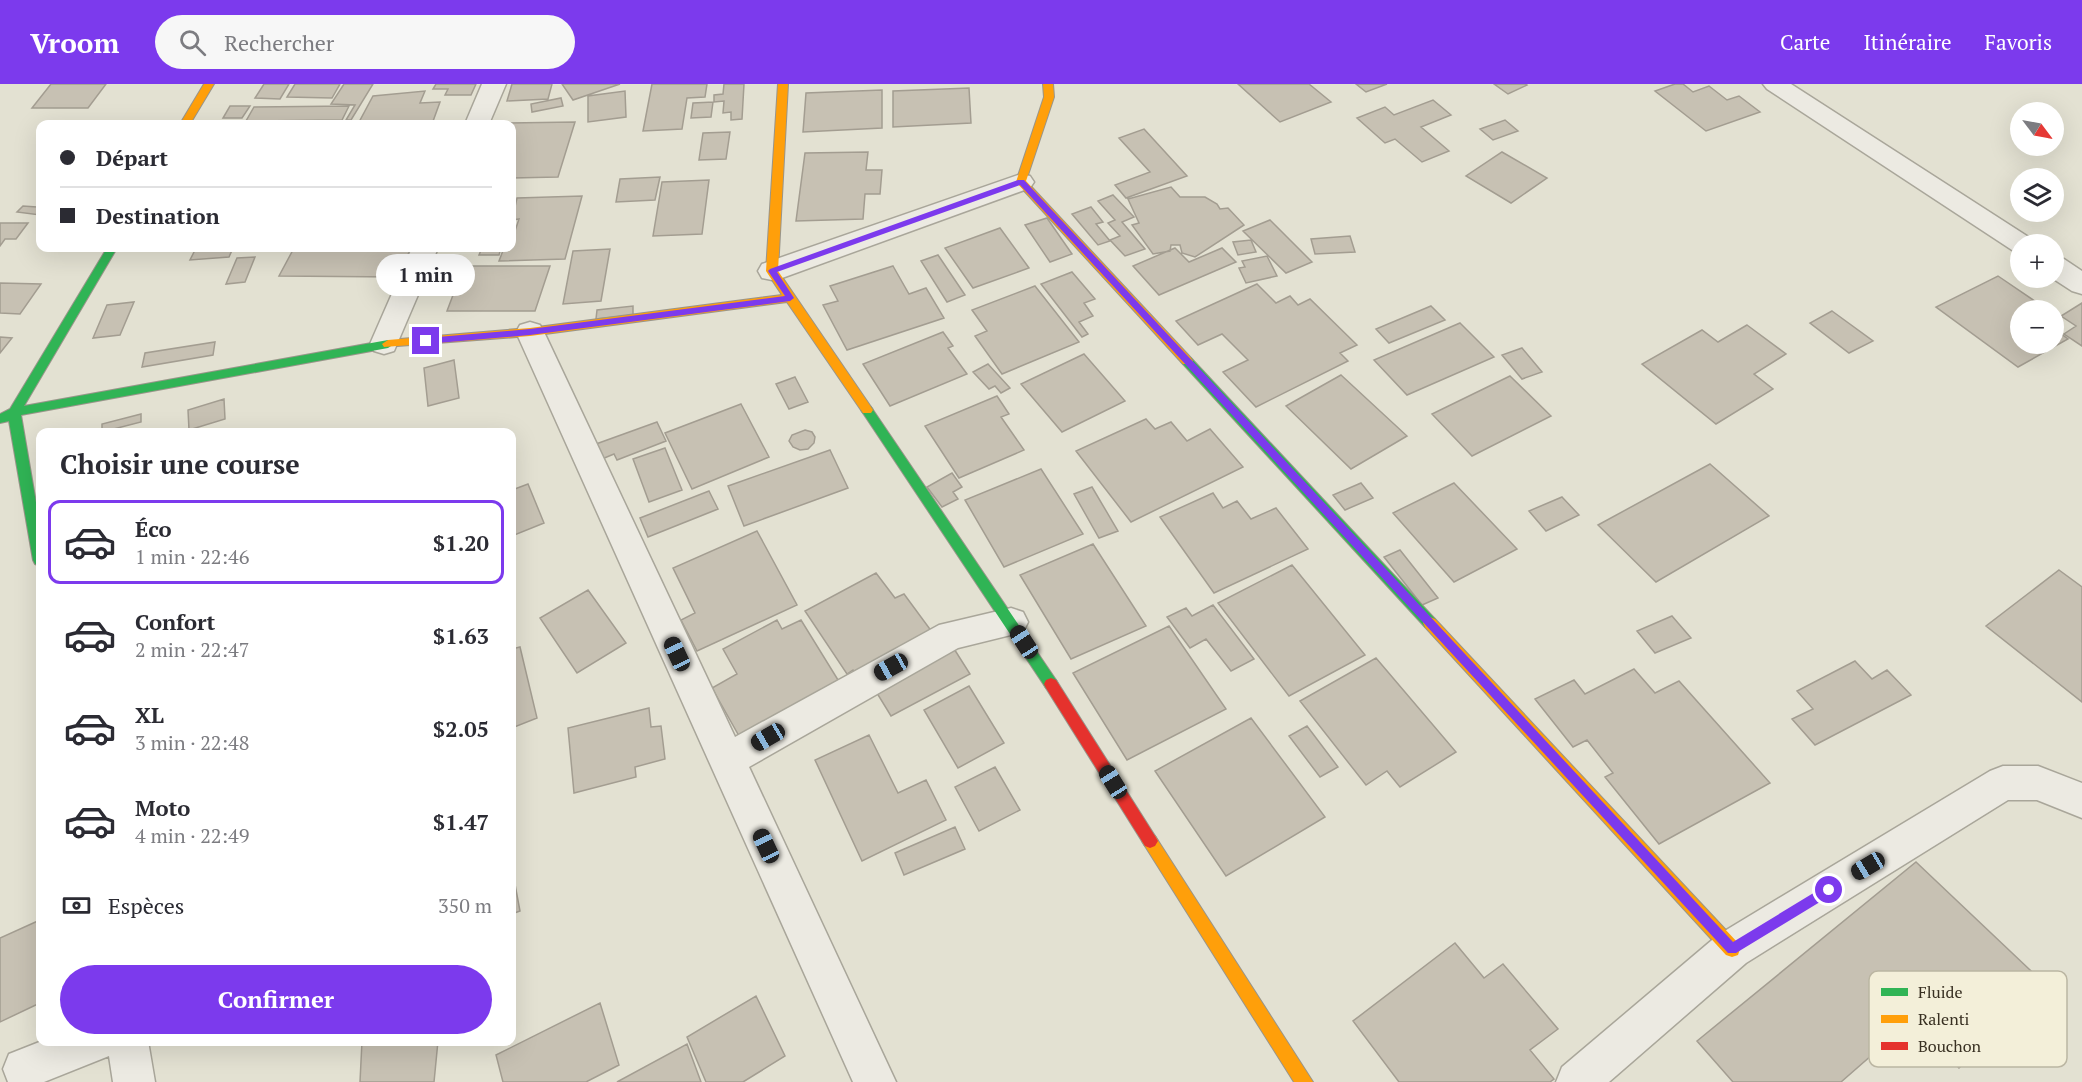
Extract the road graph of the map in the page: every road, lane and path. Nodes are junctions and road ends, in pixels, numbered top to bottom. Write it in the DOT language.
graph roads {
  1 [pos="209,84"];
  2 [pos="494,84"];
  3 [pos="783,84"];
  4 [pos="1048,84"];
  5 [pos="1775,84"];
  6 [pos="187,120"];
  7 [pos="479,120"];
  8 [pos="1021,182"];
  9 [pos="2010,237"];
  10 [pos="110,252"];
  11 [pos="423,252"];
  12 [pos="772,271"];
  13 [pos="2064,272"];
  14 [pos="2082,284"];
  15 [pos="790,298"];
  16 [pos="530,332"];
  17 [pos="384,344"];
  18 [pos="14,412"];
  19 [pos="0,420"];
  20 [pos="36,537"];
  21 [pos="1011,622"];
  22 [pos="726,760"];
  23 [pos="2082,801"];
  24 [pos="1732,949"];
  25 [pos="82,1046"];
  26 [pos="128,1046"];
  27 [pos="24,1069"];
  28 [pos="134,1082"];
  29 [pos="875,1082"];
  30 [pos="1304,1082"];
  31 [pos="1577,1082"];
  1 -- 6 [label="street"];
  2 -- 7 [label="street"];
  3 -- 12 [label="street"];
  4 -- 8 [label="street"];
  5 -- 9 [label="street"];
  8 -- 12 [label="street"];
  8 -- 24 [label="street"];
  10 -- 18 [label="street"];
  11 -- 17 [label="street"];
  12 -- 15 [label="street"];
  13 -- 14 [label="street"];
  15 -- 16 [label="street"];
  15 -- 21 [label="street"];
  16 -- 17 [label="street"];
  16 -- 22 [label="street"];
  17 -- 18 [label="street"];
  18 -- 19 [label="street"];
  18 -- 20 [label="street"];
  21 -- 22 [label="street"];
  21 -- 30 [label="street"];
  22 -- 29 [label="street"];
  23 -- 24 [label="street"];
  24 -- 31 [label="street"];
  25 -- 27 [label="street"];
  26 -- 28 [label="street"];
}
